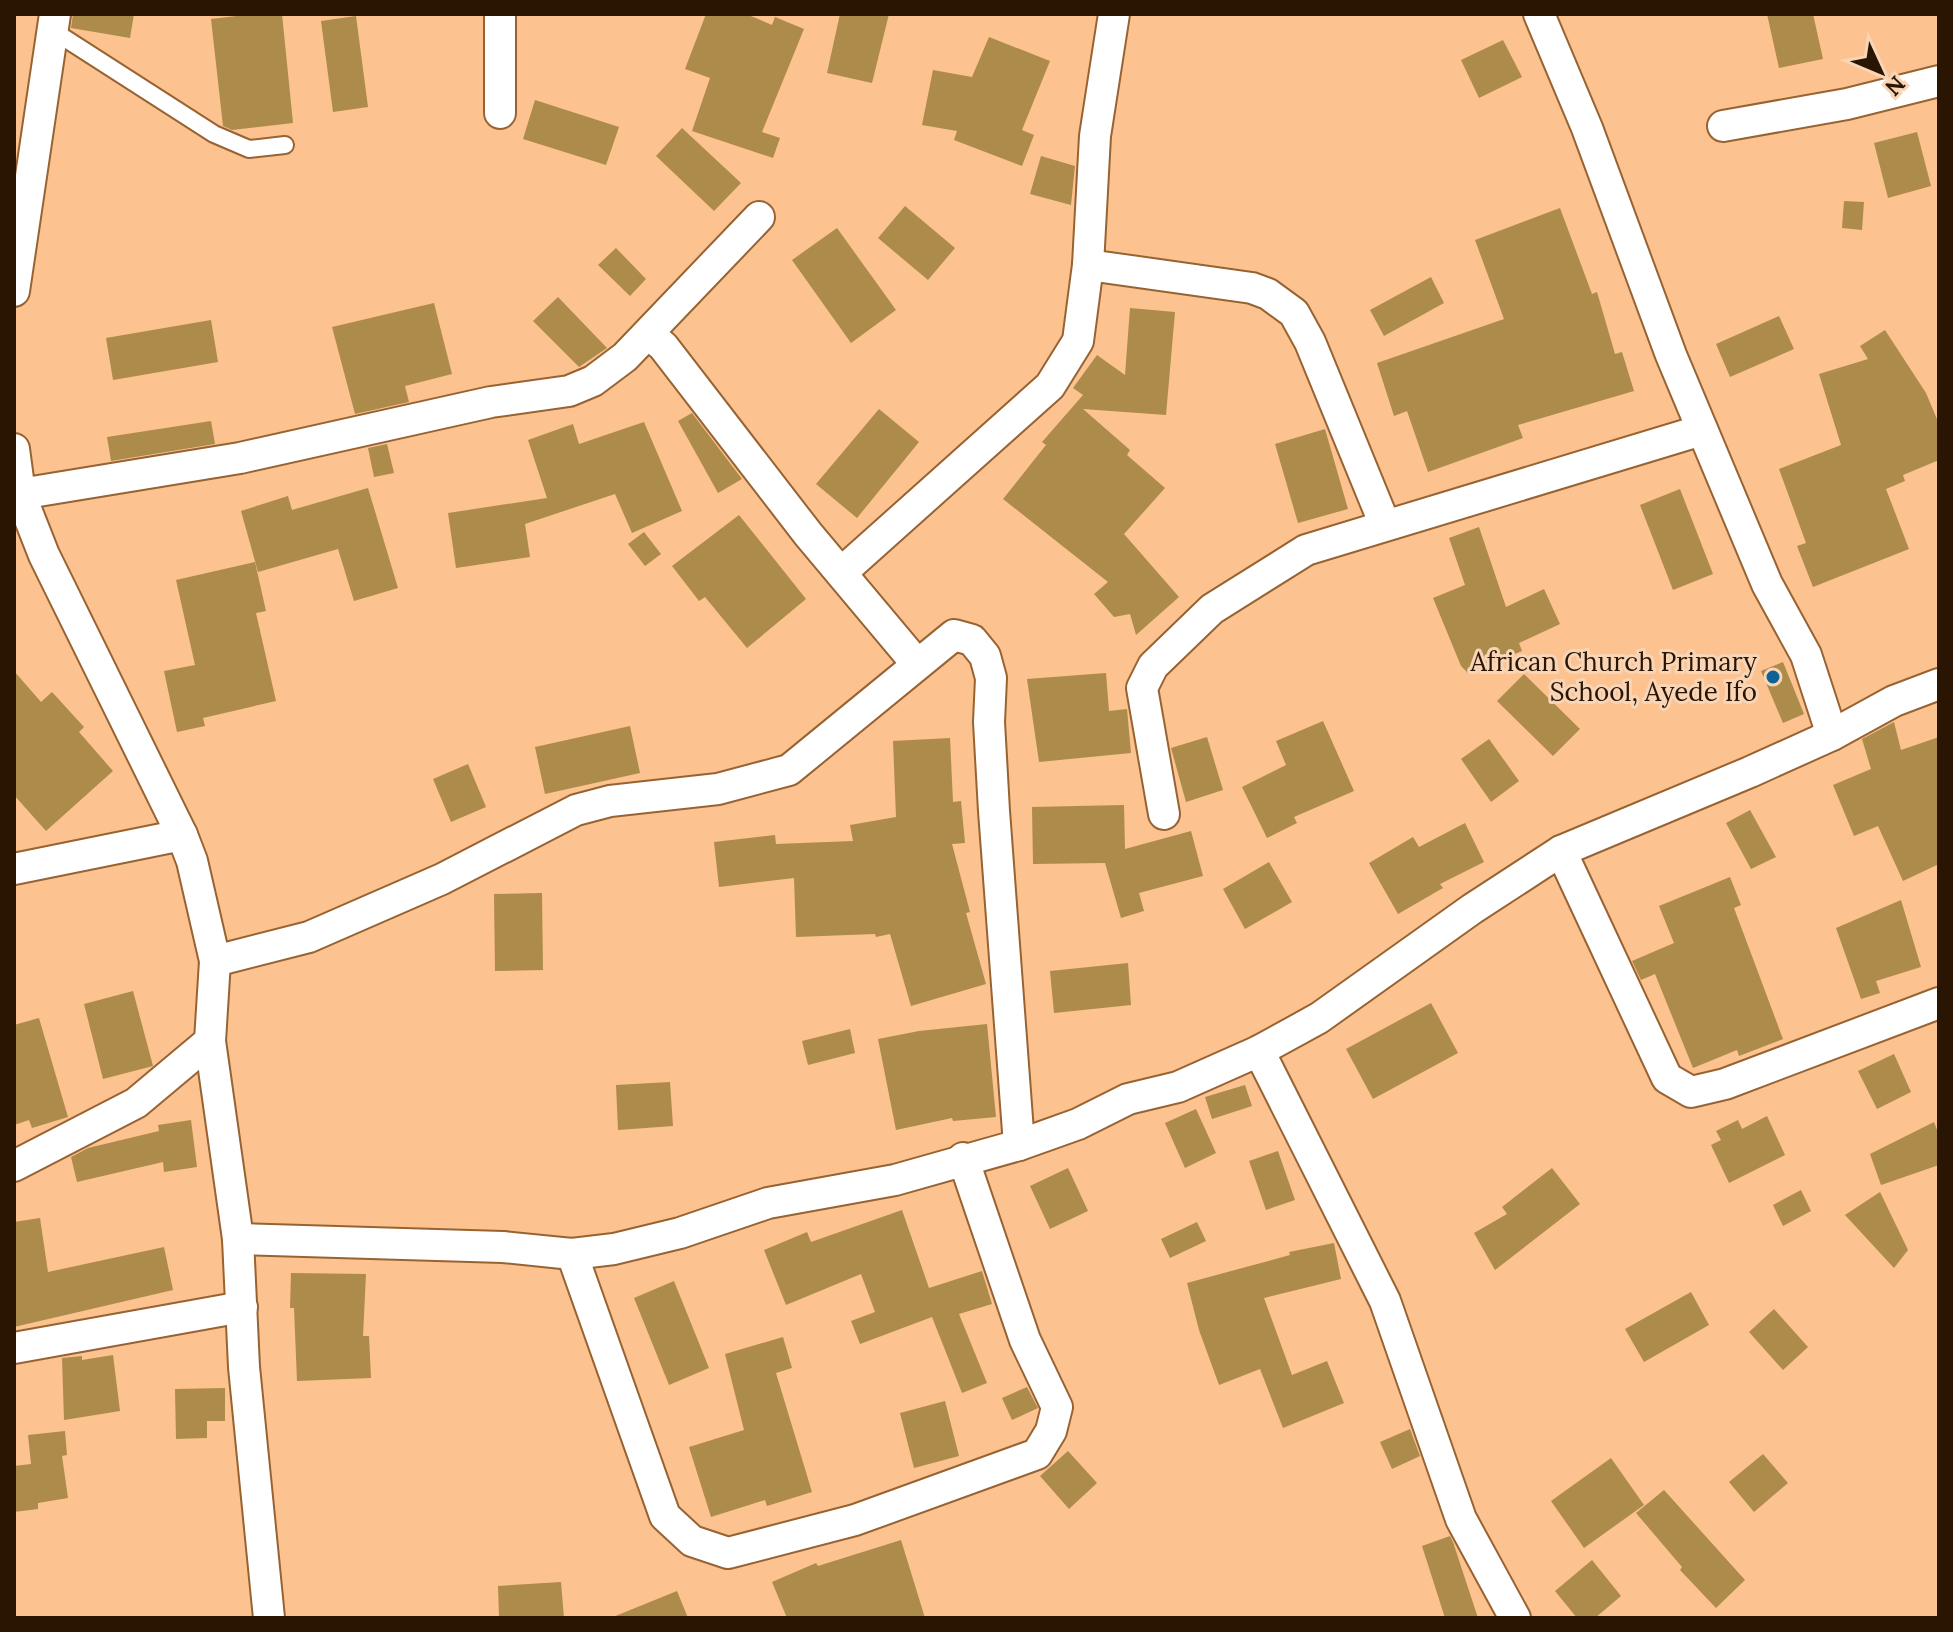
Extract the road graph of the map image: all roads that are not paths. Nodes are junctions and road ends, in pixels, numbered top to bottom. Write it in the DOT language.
graph roads {
  1 [pos="500,14"];
  2 [pos="1114,14"];
  3 [pos="1539,14"];
  4 [pos="53,22"];
  5 [pos="1939,81"];
  6 [pos="500,113"];
  7 [pos="1723,126"];
  8 [pos="285,145"];
  9 [pos="759,217"];
  10 [pos="1088,265"];
  11 [pos="14,291"];
  12 [pos="649,335"];
  13 [pos="1702,430"];
  14 [pos="14,449"];
  15 [pos="20,494"];
  16 [pos="1385,525"];
  17 [pos="842,572"];
  18 [pos="917,664"];
  19 [pos="1939,684"];
  20 [pos="1832,735"];
  21 [pos="1164,814"];
  22 [pos="182,835"];
  23 [pos="1561,851"];
  24 [pos="14,869"];
  25 [pos="215,961"];
  26 [pos="1939,1003"];
  27 [pos="210,1041"];
  28 [pos="1259,1051"];
  29 [pos="1019,1145"];
  30 [pos="963,1158"];
  31 [pos="14,1166"];
  32 [pos="238,1239"];
  33 [pos="572,1254"];
  34 [pos="242,1307"];
  35 [pos="14,1348"];
  36 [pos="269,1618"];
  37 [pos="1515,1618"];
  1 -- 6 [label="street"];
  2 -- 10 [label="street"];
  3 -- 13 [label="street"];
  4 -- 8 [label="lane"];
  4 -- 11 [label="street"];
  5 -- 7 [label="street"];
  9 -- 12 [label="street"];
  10 -- 16 [label="street"];
  10 -- 17 [label="street"];
  12 -- 15 [label="street"];
  12 -- 17 [label="street"];
  13 -- 16 [label="street"];
  13 -- 20 [label="street"];
  14 -- 15 [label="street"];
  15 -- 22 [label="street"];
  16 -- 21 [label="street"];
  17 -- 18 [label="street"];
  18 -- 25 [label="street"];
  18 -- 29 [label="street"];
  19 -- 20 [label="street"];
  20 -- 23 [label="street"];
  22 -- 24 [label="street"];
  22 -- 25 [label="street"];
  23 -- 26 [label="street"];
  23 -- 28 [label="street"];
  25 -- 27 [label="street"];
  27 -- 31 [label="street"];
  27 -- 32 [label="street"];
  28 -- 29 [label="street"];
  28 -- 37 [label="street"];
  29 -- 30 [label="street"];
  30 -- 33 [label="street"];
  30 -- 33 [label="street"];
  32 -- 33 [label="street"];
  32 -- 34 [label="street"];
  34 -- 35 [label="street"];
  34 -- 36 [label="street"];
}
